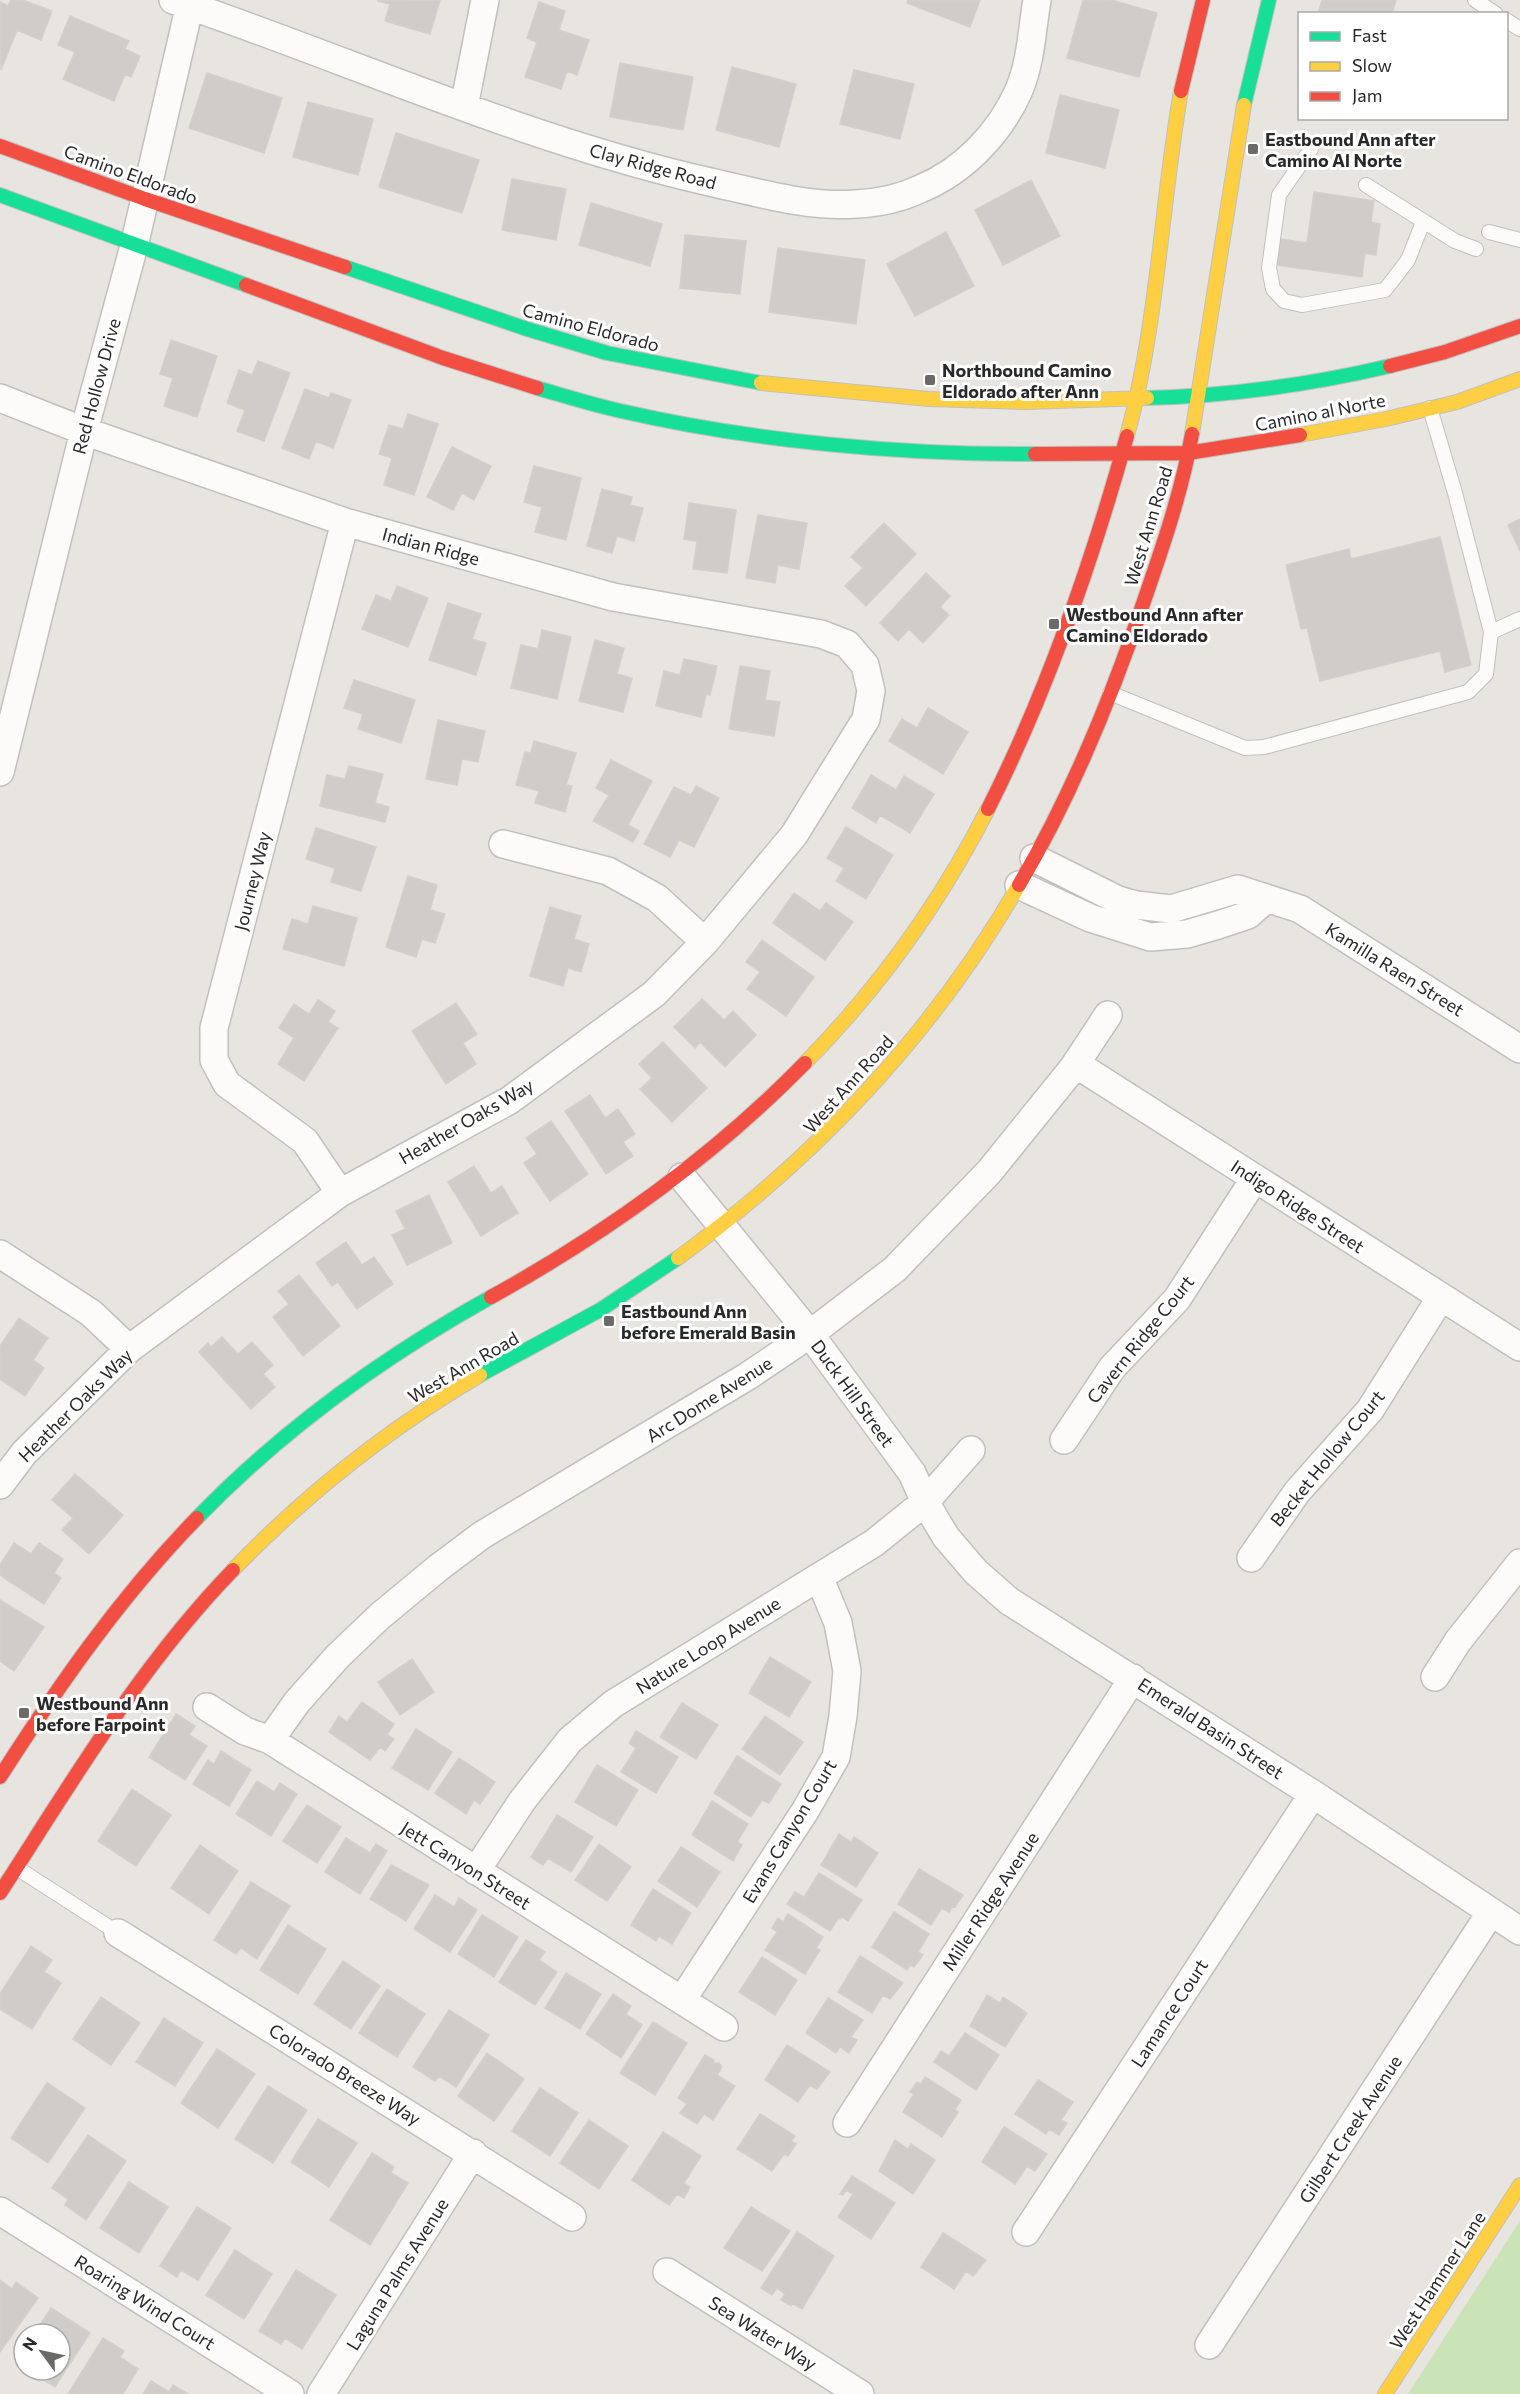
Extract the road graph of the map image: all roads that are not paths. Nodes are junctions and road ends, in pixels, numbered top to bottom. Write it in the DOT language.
graph roads {
  1 [pos="485,0"];
  2 [pos="1037,0"];
  3 [pos="1203,0"];
  4 [pos="1269,0"];
  5 [pos="1475,0"];
  6 [pos="184,2"];
  7 [pos="1493,12"];
  8 [pos="464,107"];
  9 [pos="0,146"];
  10 [pos="1311,149"];
  11 [pos="1366,185"];
  12 [pos="0,195"];
  13 [pos="145,199"];
  14 [pos="1423,222"];
  15 [pos="1489,232"];
  16 [pos="1520,240"];
  17 [pos="134,246"];
  18 [pos="1476,249"];
  19 [pos="1520,326"];
  20 [pos="1520,379"];
  21 [pos="1199,397"];
  22 [pos="0,398"];
  23 [pos="1135,400"];
  24 [pos="1430,408"];
  25 [pos="84,430"];
  26 [pos="1188,453"];
  27 [pos="1122,454"];
  28 [pos="345,522"];
  29 [pos="1520,619"];
  30 [pos="1491,632"];
  31 [pos="865,664"];
  32 [pos="1110,693"];
  33 [pos="0,772"];
  34 [pos="503,844"];
  35 [pos="1034,858"];
  36 [pos="1019,885"];
  37 [pos="1212,912"];
  38 [pos="705,942"];
  39 [pos="1108,1015"];
  40 [pos="1519,1047"];
  41 [pos="1076,1064"];
  42 [pos="682,1177"];
  43 [pos="1255,1178"];
  44 [pos="340,1193"];
  45 [pos="723,1226"];
  46 [pos="0,1254"];
  47 [pos="1441,1297"];
  48 [pos="810,1334"];
  49 [pos="1520,1347"];
  50 [pos="129,1349"];
  51 [pos="1064,1440"];
  52 [pos="971,1450"];
  53 [pos="0,1485"];
  54 [pos="925,1502"];
  55 [pos="1251,1558"];
  56 [pos="1520,1563"];
  57 [pos="819,1577"];
  58 [pos="1435,1677"];
  59 [pos="1133,1678"];
  60 [pos="207,1707"];
  61 [pos="270,1740"];
  62 [pos="0,1777"];
  63 [pos="1312,1794"];
  64 [pos="476,1871"];
  65 [pos="5,1883"];
  66 [pos="1491,1912"];
  67 [pos="1520,1930"];
  68 [pos="118,1933"];
  69 [pos="682,2000"];
  70 [pos="723,2027"];
  71 [pos="847,2123"];
  72 [pos="473,2153"];
  73 [pos="1520,2185"];
  74 [pos="0,2211"];
  75 [pos="572,2217"];
  76 [pos="1026,2232"];
  77 [pos="667,2272"];
  78 [pos="1209,2345"];
  79 [pos="290,2394"];
  80 [pos="321,2394"];
  81 [pos="860,2394"];
  82 [pos="1384,2394"];
  1 -- 8 [label="street"];
  2 -- 8 [label="street, Clay Ridge Road"];
  3 -- 23 [label="main road"];
  4 -- 21 [label="main road, West Ann Road"];
  5 -- 7 [label="lane"];
  6 -- 8 [label="street, Clay Ridge Road"];
  6 -- 13 [label="street, Red Hollow Drive"];
  9 -- 13 [label="main road, Camino Eldorado"];
  10 -- 14 [label="lane"];
  11 -- 14 [label="lane"];
  12 -- 17 [label="main road"];
  13 -- 17 [label="street, Red Hollow Drive"];
  13 -- 23 [label="main road, Camino Eldorado"];
  14 -- 18 [label="lane"];
  15 -- 16 [label="lane"];
  17 -- 25 [label="street, Red Hollow Drive"];
  17 -- 27 [label="main road"];
  19 -- 21 [label="main road, Camino al Norte"];
  20 -- 24 [label="main road, Camino al Norte"];
  21 -- 23 [label="main road, Camino Eldorado"];
  21 -- 26 [label="main road, West Ann Road"];
  22 -- 25 [label="street, Indian Ridge"];
  23 -- 27 [label="main road"];
  24 -- 26 [label="main road, Camino al Norte"];
  24 -- 30 [label="lane"];
  25 -- 28 [label="street, Indian Ridge"];
  25 -- 33 [label="street, Red Hollow Drive"];
  26 -- 27 [label="main road, Camino al Norte"];
  26 -- 32 [label="main road, West Ann Road"];
  27 -- 42 [label="main road"];
  28 -- 31 [label="street, Indian Ridge"];
  28 -- 44 [label="street, Journey Way"];
  29 -- 30 [label="lane"];
  30 -- 32 [label="lane"];
  31 -- 38 [label="street, Heather Oaks Way"];
  32 -- 35 [label="main road, West Ann Road"];
  34 -- 38 [label="street"];
  35 -- 36 [label="main road, West Ann Road"];
  35 -- 37 [label="street, Kamilla Raen Street"];
  36 -- 37 [label="street, Kamilla Raen Street"];
  36 -- 45 [label="main road, West Ann Road"];
  37 -- 40 [label="street, Kamilla Raen Street"];
  38 -- 44 [label="street, Heather Oaks Way"];
  39 -- 41 [label="street, Arc Dome Avenue"];
  41 -- 43 [label="street, Indigo Ridge Street"];
  41 -- 48 [label="street, Arc Dome Avenue"];
  42 -- 45 [label="street, Duck Hill Street"];
  42 -- 62 [label="main road"];
  43 -- 47 [label="street, Indigo Ridge Street"];
  43 -- 51 [label="street, Cavern Ridge Court"];
  44 -- 50 [label="street, Heather Oaks Way"];
  45 -- 48 [label="street, Duck Hill Street"];
  45 -- 65 [label="main road, West Ann Road"];
  46 -- 50 [label="street"];
  47 -- 49 [label="street, Indigo Ridge Street"];
  47 -- 55 [label="street, Becket Hollow Court"];
  48 -- 54 [label="street, Duck Hill Street"];
  48 -- 61 [label="street, Arc Dome Avenue"];
  50 -- 53 [label="street, Heather Oaks Way"];
  52 -- 54 [label="street, Nature Loop Avenue"];
  54 -- 57 [label="street, Nature Loop Avenue"];
  54 -- 59 [label="street, Emerald Basin Street"];
  56 -- 58 [label="street"];
  57 -- 64 [label="street, Nature Loop Avenue"];
  57 -- 69 [label="street, Evans Canyon Court"];
  59 -- 63 [label="street, Emerald Basin Street"];
  59 -- 71 [label="street, Miller Ridge Avenue"];
  60 -- 61 [label="street, Jett Canyon Street"];
  61 -- 64 [label="street, Jett Canyon Street"];
  63 -- 66 [label="street, Emerald Basin Street"];
  63 -- 76 [label="street, Lamance Court"];
  64 -- 69 [label="street, Jett Canyon Street"];
  65 -- 68 [label="lane"];
  66 -- 67 [label="street, Emerald Basin Street"];
  66 -- 78 [label="street, Gilbert Creek Avenue"];
  68 -- 72 [label="street, Colorado Breeze Way"];
  69 -- 70 [label="street, Jett Canyon Street"];
  72 -- 75 [label="street, Colorado Breeze Way"];
  72 -- 80 [label="street, Laguna Palms Avenue"];
  73 -- 82 [label="main road, West Hammer Lane"];
  74 -- 79 [label="street, Roaring Wind Court"];
  77 -- 81 [label="street, Sea Water Way"];
}
